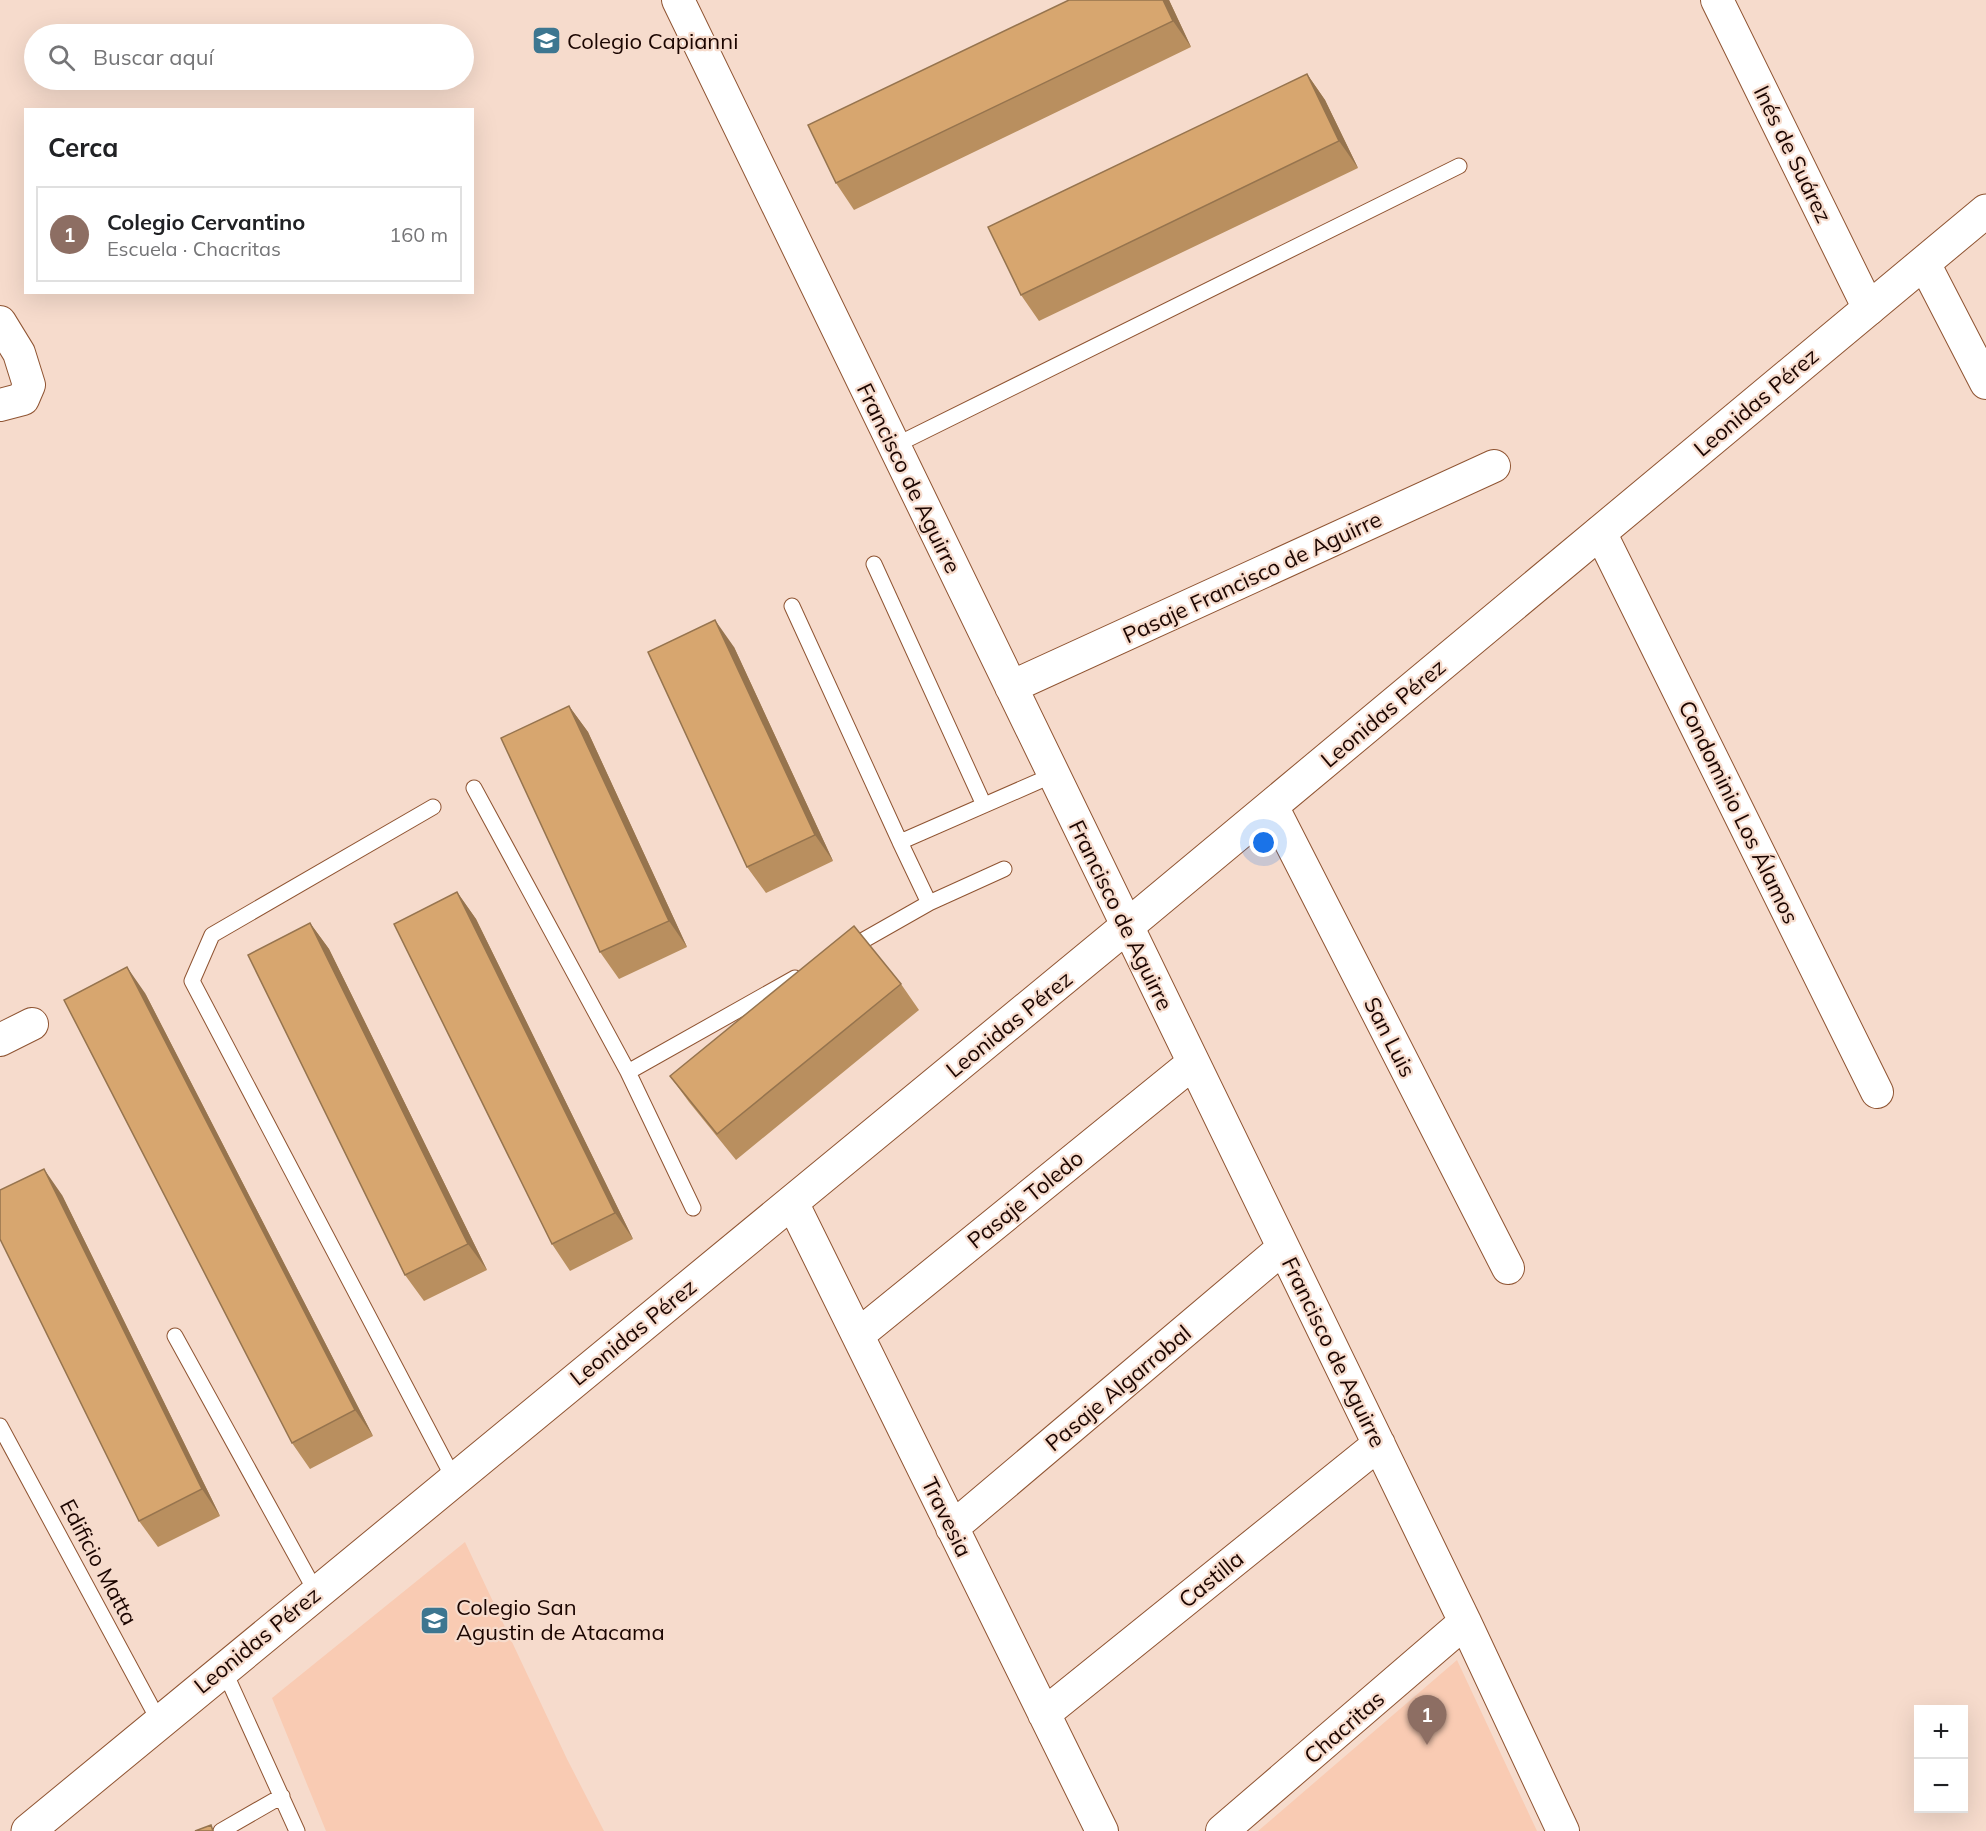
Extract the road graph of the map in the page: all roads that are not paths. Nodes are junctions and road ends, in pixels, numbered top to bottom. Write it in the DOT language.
graph roads {
  1 [pos="678,0"];
  2 [pos="1717,0"];
  3 [pos="1459,166"];
  4 [pos="1986,211"];
  5 [pos="1924,263"];
  6 [pos="1869,309"];
  7 [pos="0,322"];
  8 [pos="1986,383"];
  9 [pos="0,405"];
  10 [pos="894,446"];
  11 [pos="1494,466"];
  12 [pos="1600,532"];
  13 [pos="874,564"];
  14 [pos="792,606"];
  15 [pos="1011,687"];
  16 [pos="1053,775"];
  17 [pos="474,788"];
  18 [pos="984,805"];
  19 [pos="1272,806"];
  20 [pos="434,807"];
  21 [pos="900,842"];
  22 [pos="1004,869"];
  23 [pos="929,903"];
  24 [pos="1126,927"];
  25 [pos="836,956"];
  26 [pos="804,973"];
  27 [pos="32,1024"];
  28 [pos="0,1040"];
  29 [pos="1193,1064"];
  30 [pos="628,1071"];
  31 [pos="1877,1092"];
  32 [pos="792,1202"];
  33 [pos="693,1208"];
  34 [pos="1283,1248"];
  35 [pos="1508,1268"];
  36 [pos="175,1335"];
  37 [pos="858,1335"];
  38 [pos="0,1426"];
  39 [pos="1379,1444"];
  40 [pos="454,1479"];
  41 [pos="952,1528"];
  42 [pos="316,1592"];
  43 [pos="1465,1622"];
  44 [pos="223,1668"];
  45 [pos="1044,1714"];
  46 [pos="159,1721"];
  47 [pos="282,1796"];
  48 [pos="28,1831"];
  49 [pos="221,1831"];
  50 [pos="297,1831"];
  51 [pos="1102,1831"];
  52 [pos="1222,1831"];
  53 [pos="1563,1831"];
  1 -- 10 [label="street, Francisco de Aguirre"];
  2 -- 6 [label="street, Inés de Suárez"];
  3 -- 10 [label="lane"];
  4 -- 5 [label="street, Leonidas Pérez"];
  5 -- 6 [label="street, Leonidas Pérez"];
  5 -- 8 [label="street"];
  6 -- 12 [label="street, Leonidas Pérez"];
  7 -- 9 [label="street"];
  10 -- 15 [label="street, Francisco de Aguirre"];
  11 -- 15 [label="street, Pasaje Francisco de Aguirre"];
  12 -- 19 [label="street, Leonidas Pérez"];
  12 -- 31 [label="street, Condominio Los Álamos"];
  13 -- 18 [label="lane"];
  14 -- 21 [label="lane"];
  15 -- 16 [label="street, Francisco de Aguirre"];
  16 -- 18 [label="lane"];
  16 -- 24 [label="street, Francisco de Aguirre"];
  17 -- 30 [label="lane"];
  18 -- 21 [label="lane"];
  19 -- 24 [label="street, Leonidas Pérez"];
  19 -- 35 [label="street, San Luis"];
  20 -- 40 [label="lane"];
  21 -- 23 [label="lane"];
  22 -- 23 [label="lane"];
  23 -- 25 [label="lane"];
  24 -- 29 [label="street, Francisco de Aguirre"];
  24 -- 32 [label="street, Leonidas Pérez"];
  26 -- 30 [label="lane"];
  27 -- 28 [label="street"];
  29 -- 34 [label="street, Francisco de Aguirre"];
  29 -- 37 [label="street, Pasaje Toledo"];
  30 -- 33 [label="lane"];
  32 -- 37 [label="street, Travesia"];
  32 -- 40 [label="street, Leonidas Pérez"];
  34 -- 39 [label="street, Francisco de Aguirre"];
  34 -- 41 [label="street, Pasaje Algarrobal"];
  36 -- 42 [label="lane"];
  37 -- 41 [label="street, Travesia"];
  38 -- 46 [label="lane, Edificio Matta"];
  39 -- 43 [label="street, Francisco de Aguirre"];
  39 -- 45 [label="street, Castilla"];
  40 -- 42 [label="street, Leonidas Pérez"];
  41 -- 45 [label="street, Travesia"];
  42 -- 44 [label="street, Leonidas Pérez"];
  43 -- 52 [label="street, Chacritas"];
  43 -- 53 [label="street, Francisco de Aguirre"];
  44 -- 46 [label="street, Leonidas Pérez"];
  44 -- 47 [label="lane"];
  45 -- 51 [label="street, Travesia"];
  46 -- 48 [label="street, Leonidas Pérez"];
  47 -- 49 [label="lane"];
  47 -- 50 [label="lane"];
}
